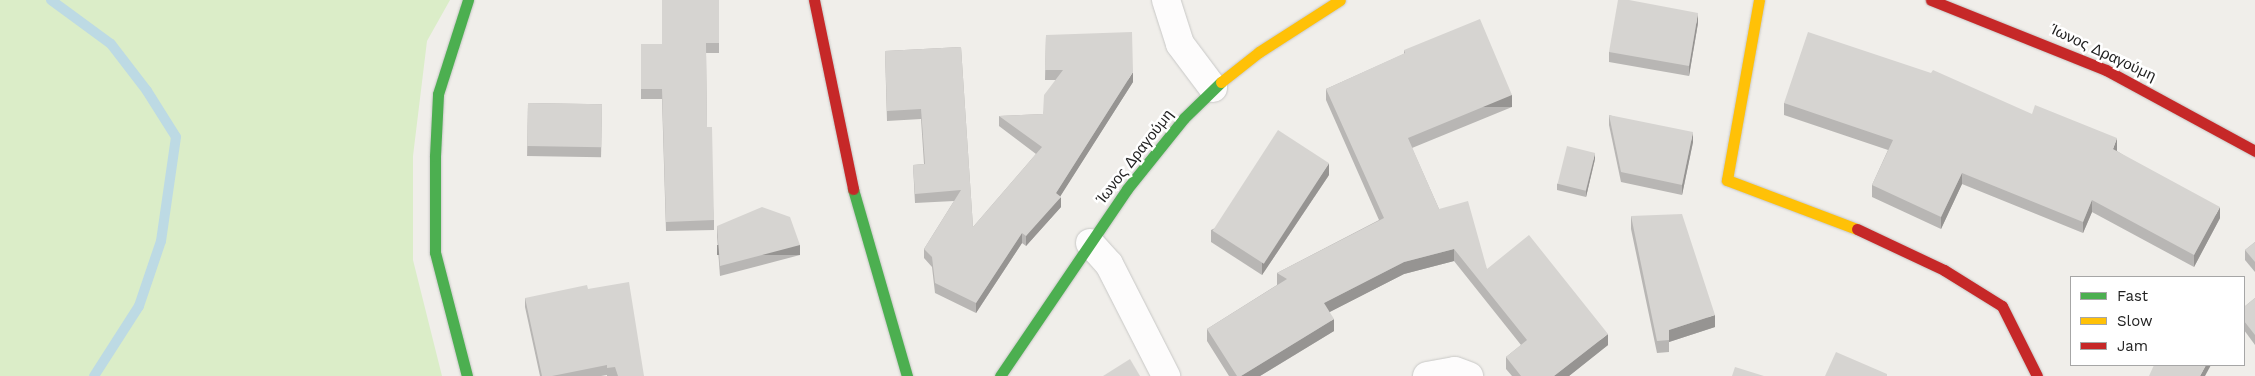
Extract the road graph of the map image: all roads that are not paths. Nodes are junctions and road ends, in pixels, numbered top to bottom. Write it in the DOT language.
graph roads {
  1 [pos="468,0"];
  2 [pos="814,0"];
  3 [pos="1166,0"];
  4 [pos="1340,0"];
  5 [pos="1759,0"];
  6 [pos="1931,0"];
  7 [pos="1213,88"];
  8 [pos="2255,151"];
  9 [pos="1090,243"];
  10 [pos="467,376"];
  11 [pos="907,376"];
  12 [pos="1000,376"];
  13 [pos="1166,376"];
  14 [pos="1427,376"];
  15 [pos="1469,376"];
  16 [pos="2037,376"];
  1 -- 10 [label="street"];
  2 -- 11 [label="street"];
  3 -- 7 [label="street"];
  4 -- 7 [label="street, Ίωνος Δραγούμη"];
  5 -- 16 [label="street"];
  6 -- 8 [label="street, Ίωνος Δραγούμη"];
  7 -- 9 [label="street, Ίωνος Δραγούμη"];
  9 -- 12 [label="street, Ίωνος Δραγούμη"];
  9 -- 13 [label="street"];
  14 -- 15 [label="street"];
}
